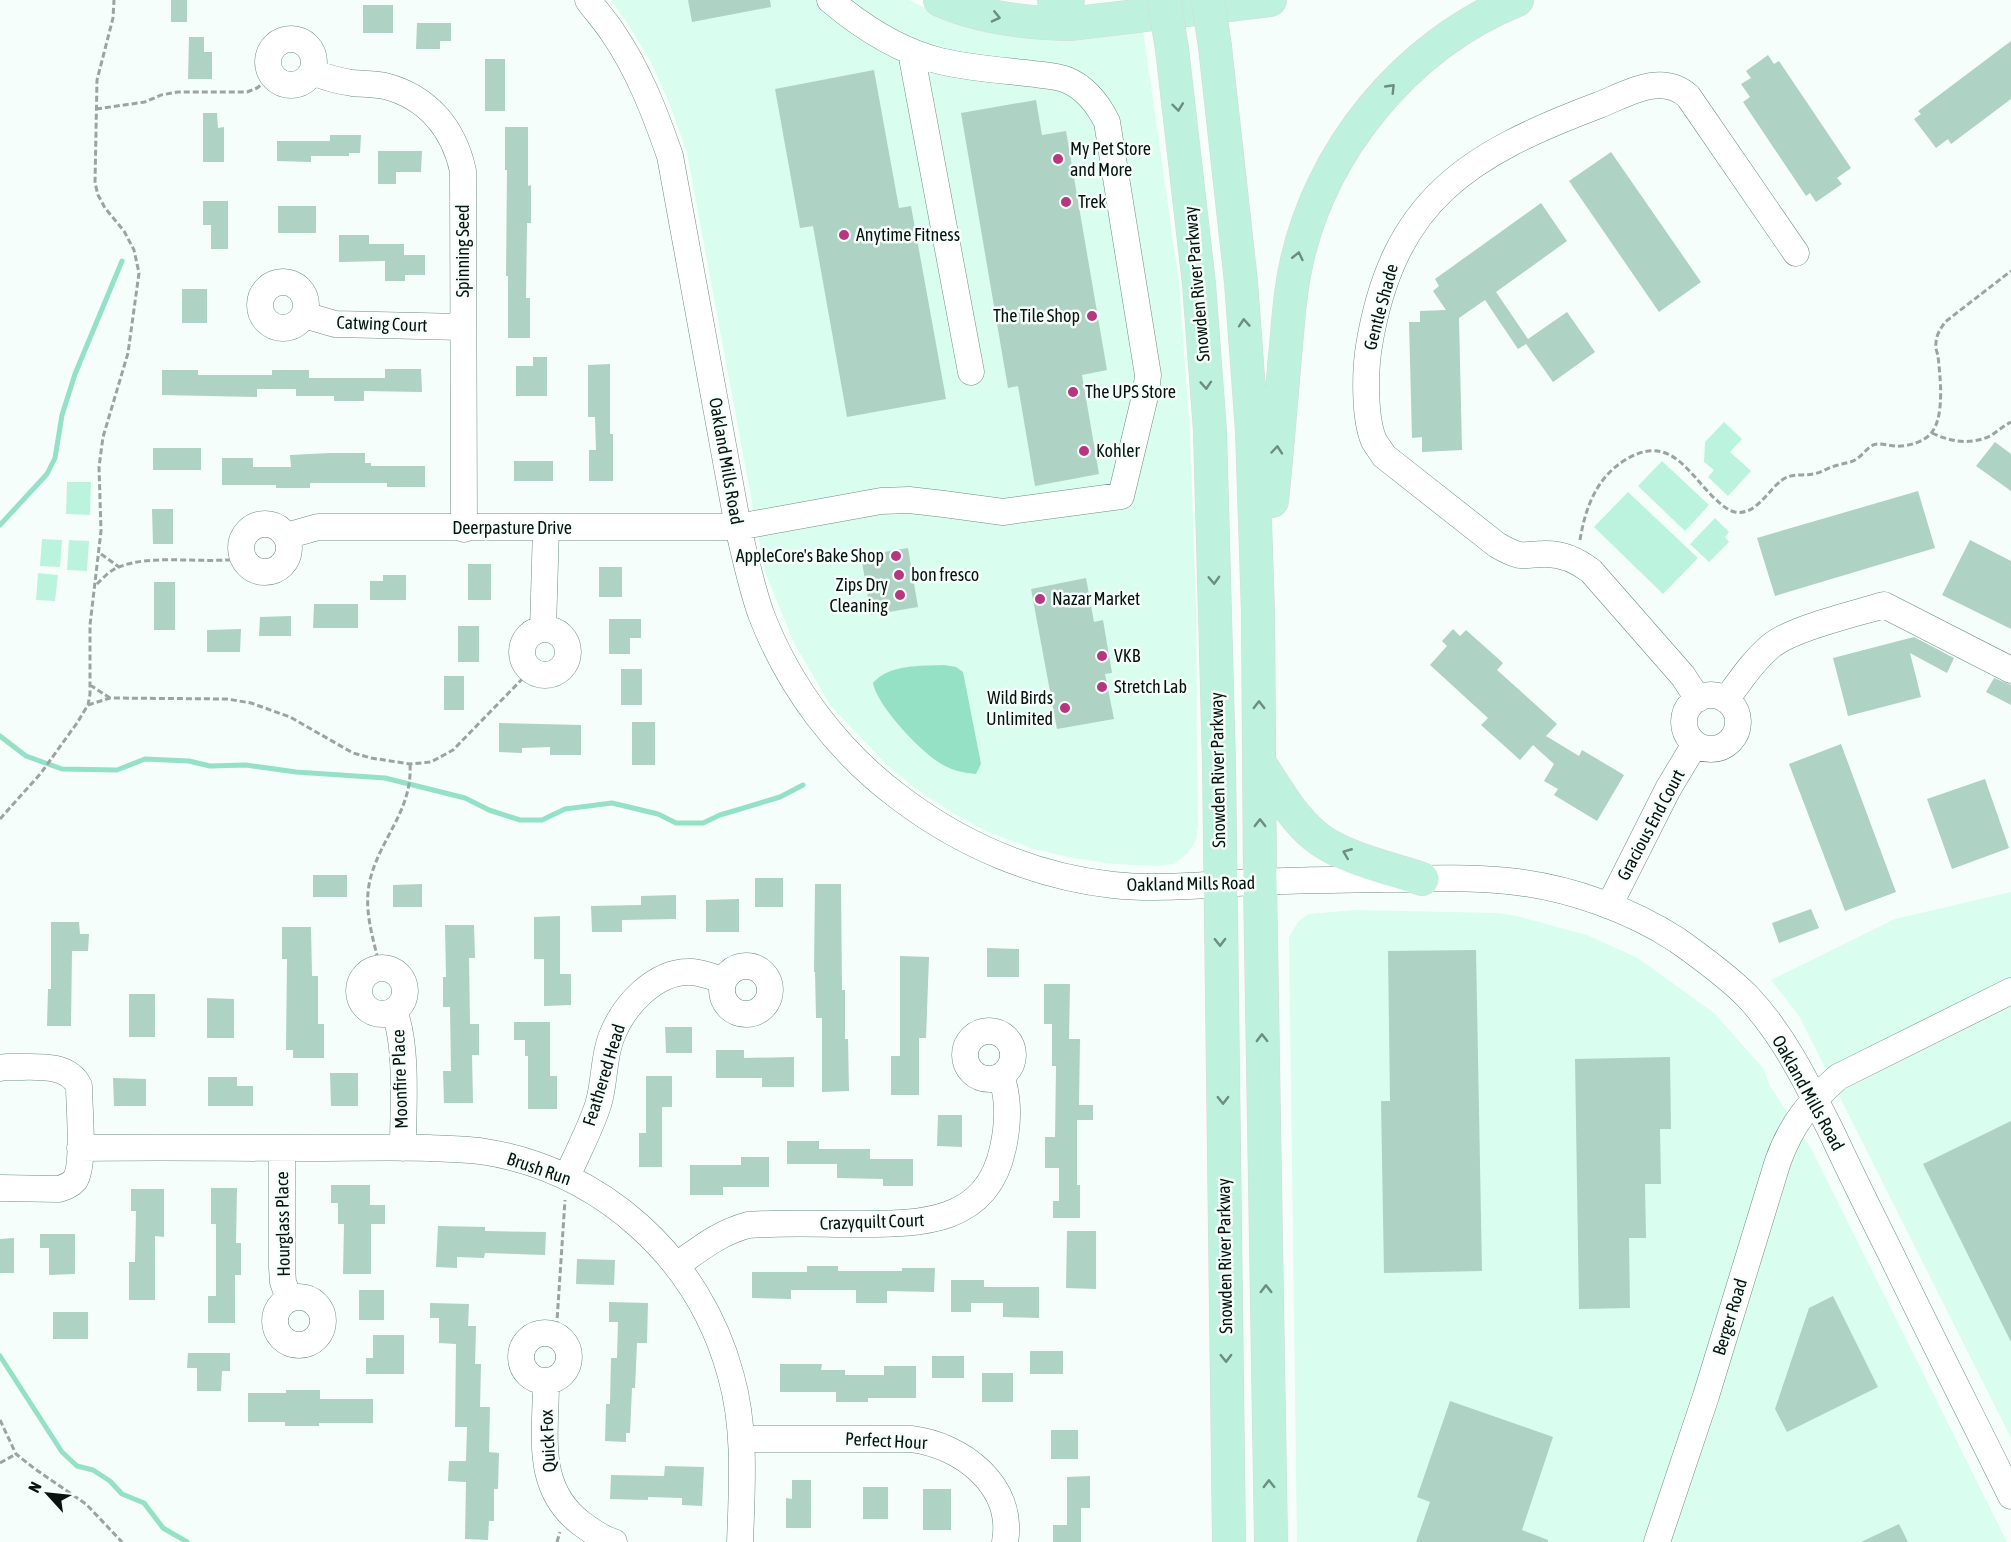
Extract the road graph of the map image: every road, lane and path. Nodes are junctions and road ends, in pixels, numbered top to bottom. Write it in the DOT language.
graph roads {
  1 [pos="114,0"];
  2 [pos="588,0"];
  3 [pos="830,0"];
  4 [pos="940,0"];
  5 [pos="1054,0"];
  6 [pos="1068,0"];
  7 [pos="1164,0"];
  8 [pos="1208,0"];
  9 [pos="1270,0"];
  10 [pos="1517,0"];
  11 [pos="911,52"];
  12 [pos="312,72"];
  13 [pos="272,76"];
  14 [pos="96,109"];
  15 [pos="1796,253"];
  16 [pos="2011,272"];
  17 [pos="304,315"];
  18 [pos="462,327"];
  19 [pos="971,372"];
  20 [pos="2011,422"];
  21 [pos="1932,433"];
  22 [pos="738,527"];
  23 [pos="546,528"];
  24 [pos="464,529"];
  25 [pos="286,536"];
  26 [pos="100,554"];
  27 [pos="244,558"];
  28 [pos="1573,559"];
  29 [pos="119,567"];
  30 [pos="96,584"];
  31 [pos="1258,612"];
  32 [pos="543,629"];
  33 [pos="2011,670"];
  34 [pos="530,671"];
  35 [pos="90,685"];
  36 [pos="110,698"];
  37 [pos="1698,699"];
  38 [pos="1726,699"];
  39 [pos="88,705"];
  40 [pos="1695,744"];
  41 [pos="410,764"];
  42 [pos="1260,764"];
  43 [pos="0,819"];
  44 [pos="1422,879"];
  45 [pos="1260,882"];
  46 [pos="1220,884"];
  47 [pos="1609,906"];
  48 [pos="380,968"];
  49 [pos="723,980"];
  50 [pos="2011,991"];
  51 [pos="394,1011"];
  52 [pos="0,1068"];
  53 [pos="1001,1076"];
  54 [pos="1814,1098"];
  55 [pos="80,1148"];
  56 [pos="282,1148"];
  57 [pos="403,1148"];
  58 [pos="567,1177"];
  59 [pos="0,1188"];
  60 [pos="677,1265"];
  61 [pos="289,1299"];
  62 [pos="556,1336"];
  63 [pos="546,1382"];
  64 [pos="0,1420"];
  65 [pos="741,1439"];
  66 [pos="16,1454"];
  67 [pos="0,1463"];
  68 [pos="2011,1496"];
  69 [pos="122,1542"];
  70 [pos="614,1542"];
  71 [pos="740,1542"];
  72 [pos="1005,1542"];
  73 [pos="1229,1542"];
  74 [pos="1271,1542"];
  75 [pos="1658,1542"];
  1 -- 14 [label="path"];
  2 -- 22 [label="street, Oakland Mills Road"];
  3 -- 11 [label="street"];
  4 -- 9 [label="main road, one-way"];
  5 -- 6 [label="main road"];
  7 -- 46 [label="main road, Snowden River Parkway, one-way, bridge"];
  31 -- 8 [label="main road, one-way, bridge"];
  31 -- 10 [label="main road, one-way"];
  11 -- 19 [label="street"];
  11 -- 22 [label="street, Deerpasture Drive"];
  12 -- 13 [label="street"];
  12 -- 13 [label="street"];
  12 -- 18 [label="street, Spinning Seed"];
  13 -- 14 [label="path"];
  14 -- 26 [label="path"];
  15 -- 28 [label="street, Gentle Shade"];
  16 -- 21 [label="path"];
  17 -- 18 [label="street, Catwing Court"];
  18 -- 24 [label="street, Spinning Seed"];
  20 -- 21 [label="path"];
  21 -- 28 [label="path"];
  22 -- 23 [label="street, Deerpasture Drive"];
  22 -- 46 [label="street, Oakland Mills Road"];
  23 -- 24 [label="street, Deerpasture Drive"];
  23 -- 32 [label="street"];
  24 -- 25 [label="street, Deerpasture Drive"];
  25 -- 27 [label="street"];
  25 -- 27 [label="street"];
  26 -- 29 [label="path"];
  26 -- 30 [label="path"];
  27 -- 29 [label="path"];
  28 -- 37 [label="street, Gentle Shade"];
  29 -- 30 [label="path"];
  30 -- 35 [label="path"];
  42 -- 31 [label="main road, one-way"];
  32 -- 34 [label="street"];
  32 -- 34 [label="street"];
  33 -- 38 [label="street"];
  34 -- 41 [label="path"];
  35 -- 36 [label="path"];
  35 -- 39 [label="path"];
  36 -- 39 [label="path"];
  36 -- 41 [label="path"];
  37 -- 38 [label="street"];
  37 -- 40 [label="street"];
  38 -- 40 [label="street"];
  39 -- 43 [label="path"];
  40 -- 47 [label="street, Gracious End Court"];
  41 -- 48 [label="path"];
  44 -- 42 [label="main road, one-way"];
  45 -- 42 [label="main road, one-way"];
  44 -- 45 [label="street, Oakland Mills Road"];
  44 -- 47 [label="street, Oakland Mills Road"];
  45 -- 46 [label="street, Oakland Mills Road"];
  74 -- 45 [label="main road, one-way"];
  46 -- 73 [label="main road, Snowden River Parkway, one-way"];
  47 -- 54 [label="street, Oakland Mills Road"];
  48 -- 51 [label="street, Moonfire Place"];
  48 -- 51 [label="street, Moonfire Place"];
  49 -- 58 [label="street, Feathered Head"];
  50 -- 54 [label="street, Berger Road"];
  51 -- 57 [label="street, Moonfire Place"];
  52 -- 55 [label="street"];
  53 -- 60 [label="street, Crazyquilt Court"];
  54 -- 68 [label="street, Oakland Mills Road"];
  54 -- 75 [label="street, Berger Road"];
  55 -- 56 [label="street, Brush Run"];
  55 -- 59 [label="street"];
  56 -- 57 [label="street, Brush Run"];
  56 -- 61 [label="street, Hourglass Place"];
  57 -- 58 [label="street, Brush Run"];
  58 -- 60 [label="street, Brush Run"];
  58 -- 62 [label="path"];
  60 -- 65 [label="street, Brush Run"];
  62 -- 63 [label="street"];
  62 -- 63 [label="street"];
  63 -- 70 [label="street, Quick Fox"];
  64 -- 66 [label="path"];
  65 -- 71 [label="street, Brush Run"];
  65 -- 72 [label="street, Perfect Hour"];
  66 -- 67 [label="path"];
  66 -- 69 [label="path"];
}
